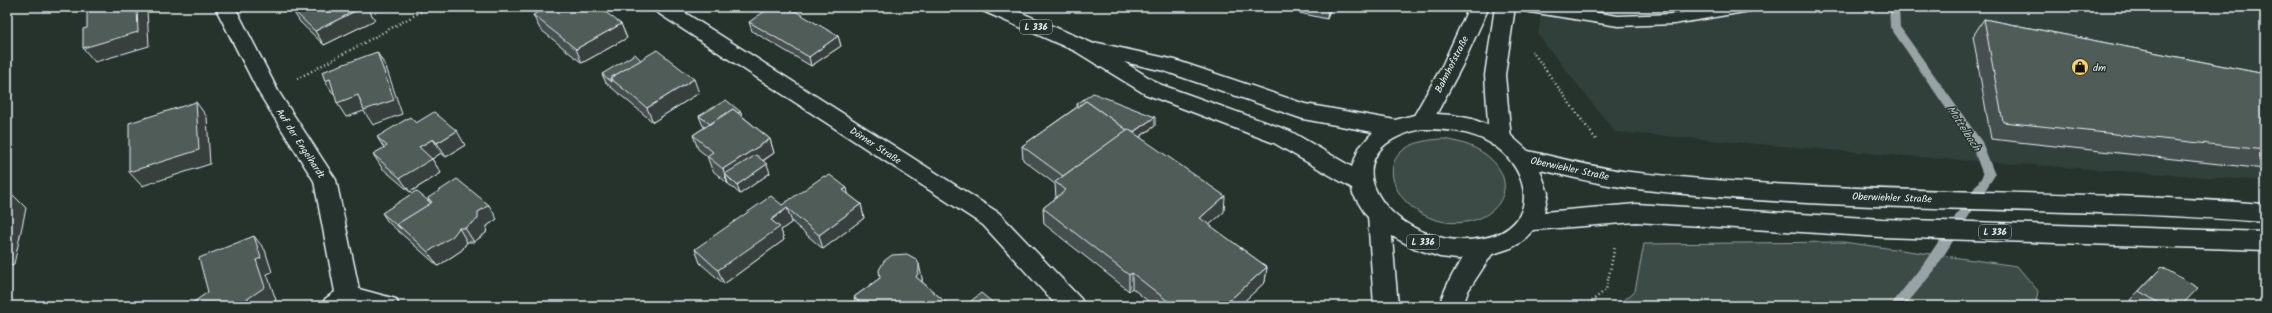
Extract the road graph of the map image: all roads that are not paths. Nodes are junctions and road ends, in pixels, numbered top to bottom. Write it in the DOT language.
graph roads {
  1 [pos="225,7"];
  2 [pos="662,7"];
  3 [pos="990,7"];
  4 [pos="1479,7"];
  5 [pos="1505,7"];
  6 [pos="1530,7"];
  7 [pos="1744,7"];
  8 [pos="1082,46"];
  9 [pos="1422,121"];
  10 [pos="1396,128"];
  11 [pos="1500,140"];
  12 [pos="1521,158"];
  13 [pos="1362,183"];
  14 [pos="2265,213"];
  15 [pos="1379,215"];
  16 [pos="1529,222"];
  17 [pos="2265,241"];
  18 [pos="1484,248"];
  19 [pos="341,301"];
  20 [pos="387,306"];
  21 [pos="1072,306"];
  22 [pos="1386,306"];
  23 [pos="1451,306"];
  1 -- 19 [label="main road, Auf der Engelhardt"];
  2 -- 21 [label="main road, Dörner Straße"];
  3 -- 8 [label="main road, L 336"];
  4 -- 9 [label="main road, Bahnhofstraße"];
  5 -- 11 [label="main road"];
  6 -- 7 [label="lane"];
  8 -- 10 [label="main road, L 336"];
  8 -- 13 [label="main road, L 336"];
  9 -- 10 [label="main road, L 336"];
  9 -- 11 [label="main road, L 336"];
  10 -- 13 [label="main road, L 336"];
  11 -- 12 [label="main road, L 336"];
  12 -- 14 [label="main road, Oberwiehler Straße / L 336"];
  12 -- 16 [label="main road, L 336"];
  13 -- 15 [label="main road, L 336"];
  15 -- 18 [label="main road, L 336"];
  15 -- 22 [label="main road"];
  16 -- 17 [label="main road, L 336"];
  16 -- 18 [label="main road, L 336"];
  18 -- 23 [label="main road"];
  19 -- 20 [label="main road"];
}
